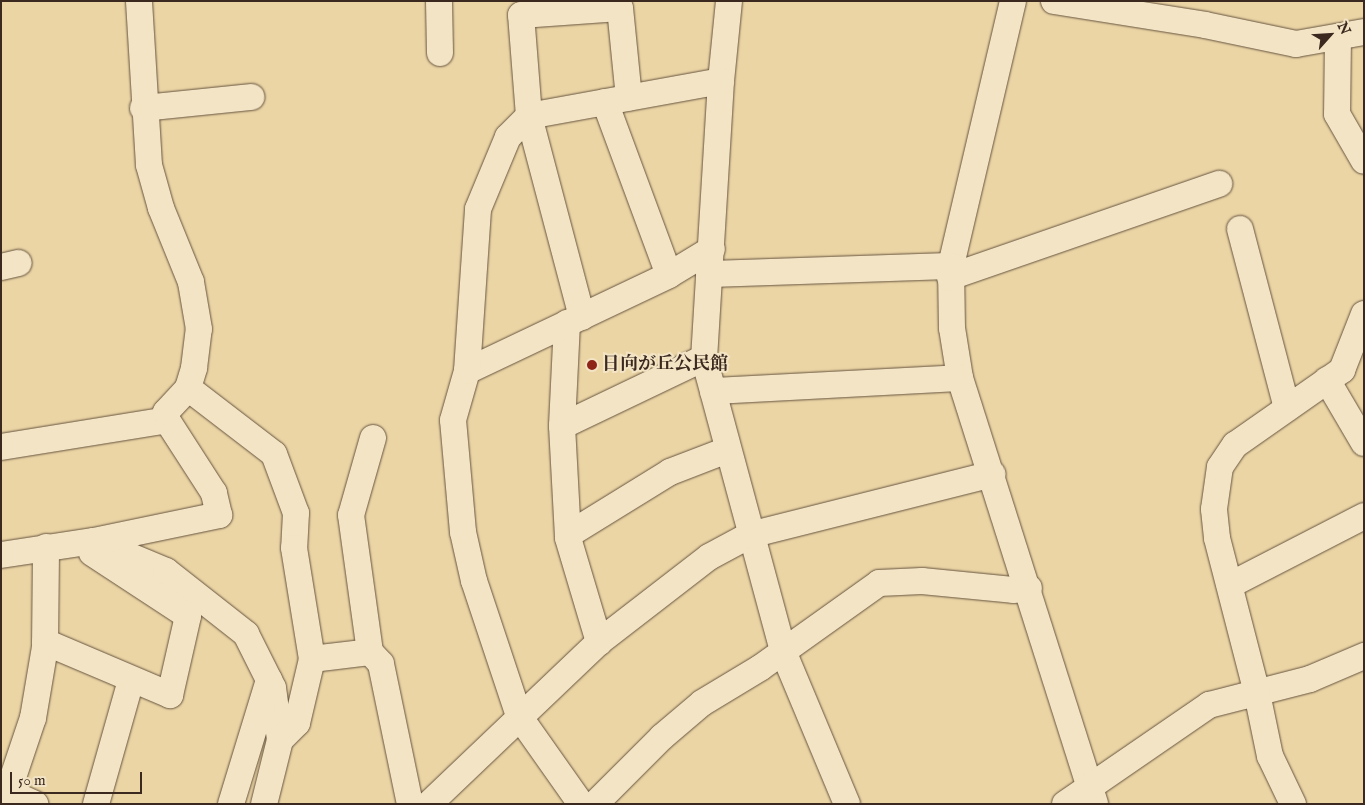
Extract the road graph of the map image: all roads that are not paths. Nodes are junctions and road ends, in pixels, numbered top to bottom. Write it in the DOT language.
graph roads {
  1 [pos="139,1"];
  2 [pos="439,1"];
  3 [pos="730,1"];
  4 [pos="1013,1"];
  5 [pos="1054,1"];
  6 [pos="1087,4"];
  7 [pos="1364,32"];
  8 [pos="1338,37"];
  9 [pos="440,53"];
  10 [pos="721,81"];
  11 [pos="251,97"];
  12 [pos="617,100"];
  13 [pos="143,108"];
  14 [pos="529,116"];
  15 [pos="1364,161"];
  16 [pos="1219,184"];
  17 [pos="1240,229"];
  18 [pos="711,261"];
  19 [pos="950,272"];
  20 [pos="669,275"];
  21 [pos="574,320"];
  22 [pos="1361,324"];
  23 [pos="704,358"];
  24 [pos="467,371"];
  25 [pos="960,378"];
  26 [pos="1327,380"];
  27 [pos="188,388"];
  28 [pos="713,391"];
  29 [pos="1287,408"];
  30 [pos="167,420"];
  31 [pos="562,426"];
  32 [pos="373,438"];
  33 [pos="1364,442"];
  34 [pos="1,447"];
  35 [pos="728,450"];
  36 [pos="992,474"];
  37 [pos="1364,516"];
  38 [pos="568,535"];
  39 [pos="750,535"];
  40 [pos="85,542"];
  41 [pos="46,547"];
  42 [pos="1,555"];
  43 [pos="1230,585"];
  44 [pos="1029,588"];
  45 [pos="45,642"];
  46 [pos="599,642"];
  47 [pos="783,651"];
  48 [pos="370,652"];
  49 [pos="1364,656"];
  50 [pos="312,659"];
  51 [pos="131,680"];
  52 [pos="269,680"];
  53 [pos="1258,693"];
  54 [pos="518,716"];
  55 [pos="280,740"];
  56 [pos="1092,796"];
  57 [pos="6,798"];
  58 [pos="35,804"];
  59 [pos="96,804"];
  60 [pos="231,804"];
  61 [pos="264,804"];
  62 [pos="410,804"];
  63 [pos="429,804"];
  64 [pos="581,804"];
  65 [pos="596,804"];
  66 [pos="847,804"];
  67 [pos="1065,804"];
  68 [pos="1293,804"];
  1 -- 13 [label="street"];
  2 -- 9 [label="street"];
  3 -- 10 [label="street"];
  4 -- 19 [label="street"];
  5 -- 6 [label="street"];
  6 -- 8 [label="street"];
  7 -- 8 [label="street"];
  8 -- 15 [label="street"];
  10 -- 12 [label="street"];
  10 -- 18 [label="street"];
  11 -- 13 [label="street"];
  12 -- 14 [label="street"];
  12 -- 14 [label="street"];
  12 -- 20 [label="street"];
  13 -- 27 [label="street"];
  14 -- 21 [label="street"];
  14 -- 24 [label="street"];
  16 -- 19 [label="street"];
  17 -- 29 [label="street"];
  18 -- 19 [label="street"];
  18 -- 20 [label="street"];
  18 -- 23 [label="street"];
  19 -- 25 [label="street"];
  20 -- 21 [label="street"];
  21 -- 24 [label="street"];
  21 -- 31 [label="street"];
  22 -- 26 [label="street"];
  23 -- 28 [label="street"];
  23 -- 31 [label="street"];
  24 -- 54 [label="street"];
  25 -- 28 [label="street"];
  25 -- 36 [label="street"];
  26 -- 29 [label="street"];
  26 -- 33 [label="street"];
  27 -- 30 [label="street"];
  27 -- 50 [label="street"];
  28 -- 35 [label="street"];
  29 -- 43 [label="street"];
  30 -- 34 [label="street"];
  30 -- 40 [label="street"];
  31 -- 38 [label="street"];
  32 -- 48 [label="street"];
  35 -- 38 [label="street"];
  35 -- 39 [label="street"];
  36 -- 39 [label="street"];
  36 -- 44 [label="street"];
  37 -- 43 [label="street"];
  38 -- 46 [label="street"];
  39 -- 46 [label="street"];
  39 -- 47 [label="street"];
  40 -- 41 [label="street"];
  40 -- 51 [label="street"];
  40 -- 52 [label="street"];
  41 -- 42 [label="street"];
  41 -- 45 [label="street"];
  43 -- 53 [label="street"];
  44 -- 47 [label="street"];
  44 -- 56 [label="street"];
  45 -- 51 [label="street"];
  45 -- 57 [label="street"];
  46 -- 54 [label="street"];
  47 -- 65 [label="street"];
  47 -- 66 [label="street"];
  48 -- 50 [label="street"];
  48 -- 62 [label="street"];
  49 -- 53 [label="street"];
  50 -- 55 [label="street"];
  51 -- 59 [label="street"];
  52 -- 55 [label="street"];
  52 -- 60 [label="street"];
  53 -- 56 [label="street"];
  53 -- 68 [label="street"];
  54 -- 63 [label="street"];
  54 -- 64 [label="street"];
  55 -- 61 [label="street"];
  56 -- 67 [label="street"];
  57 -- 58 [label="street"];
}
